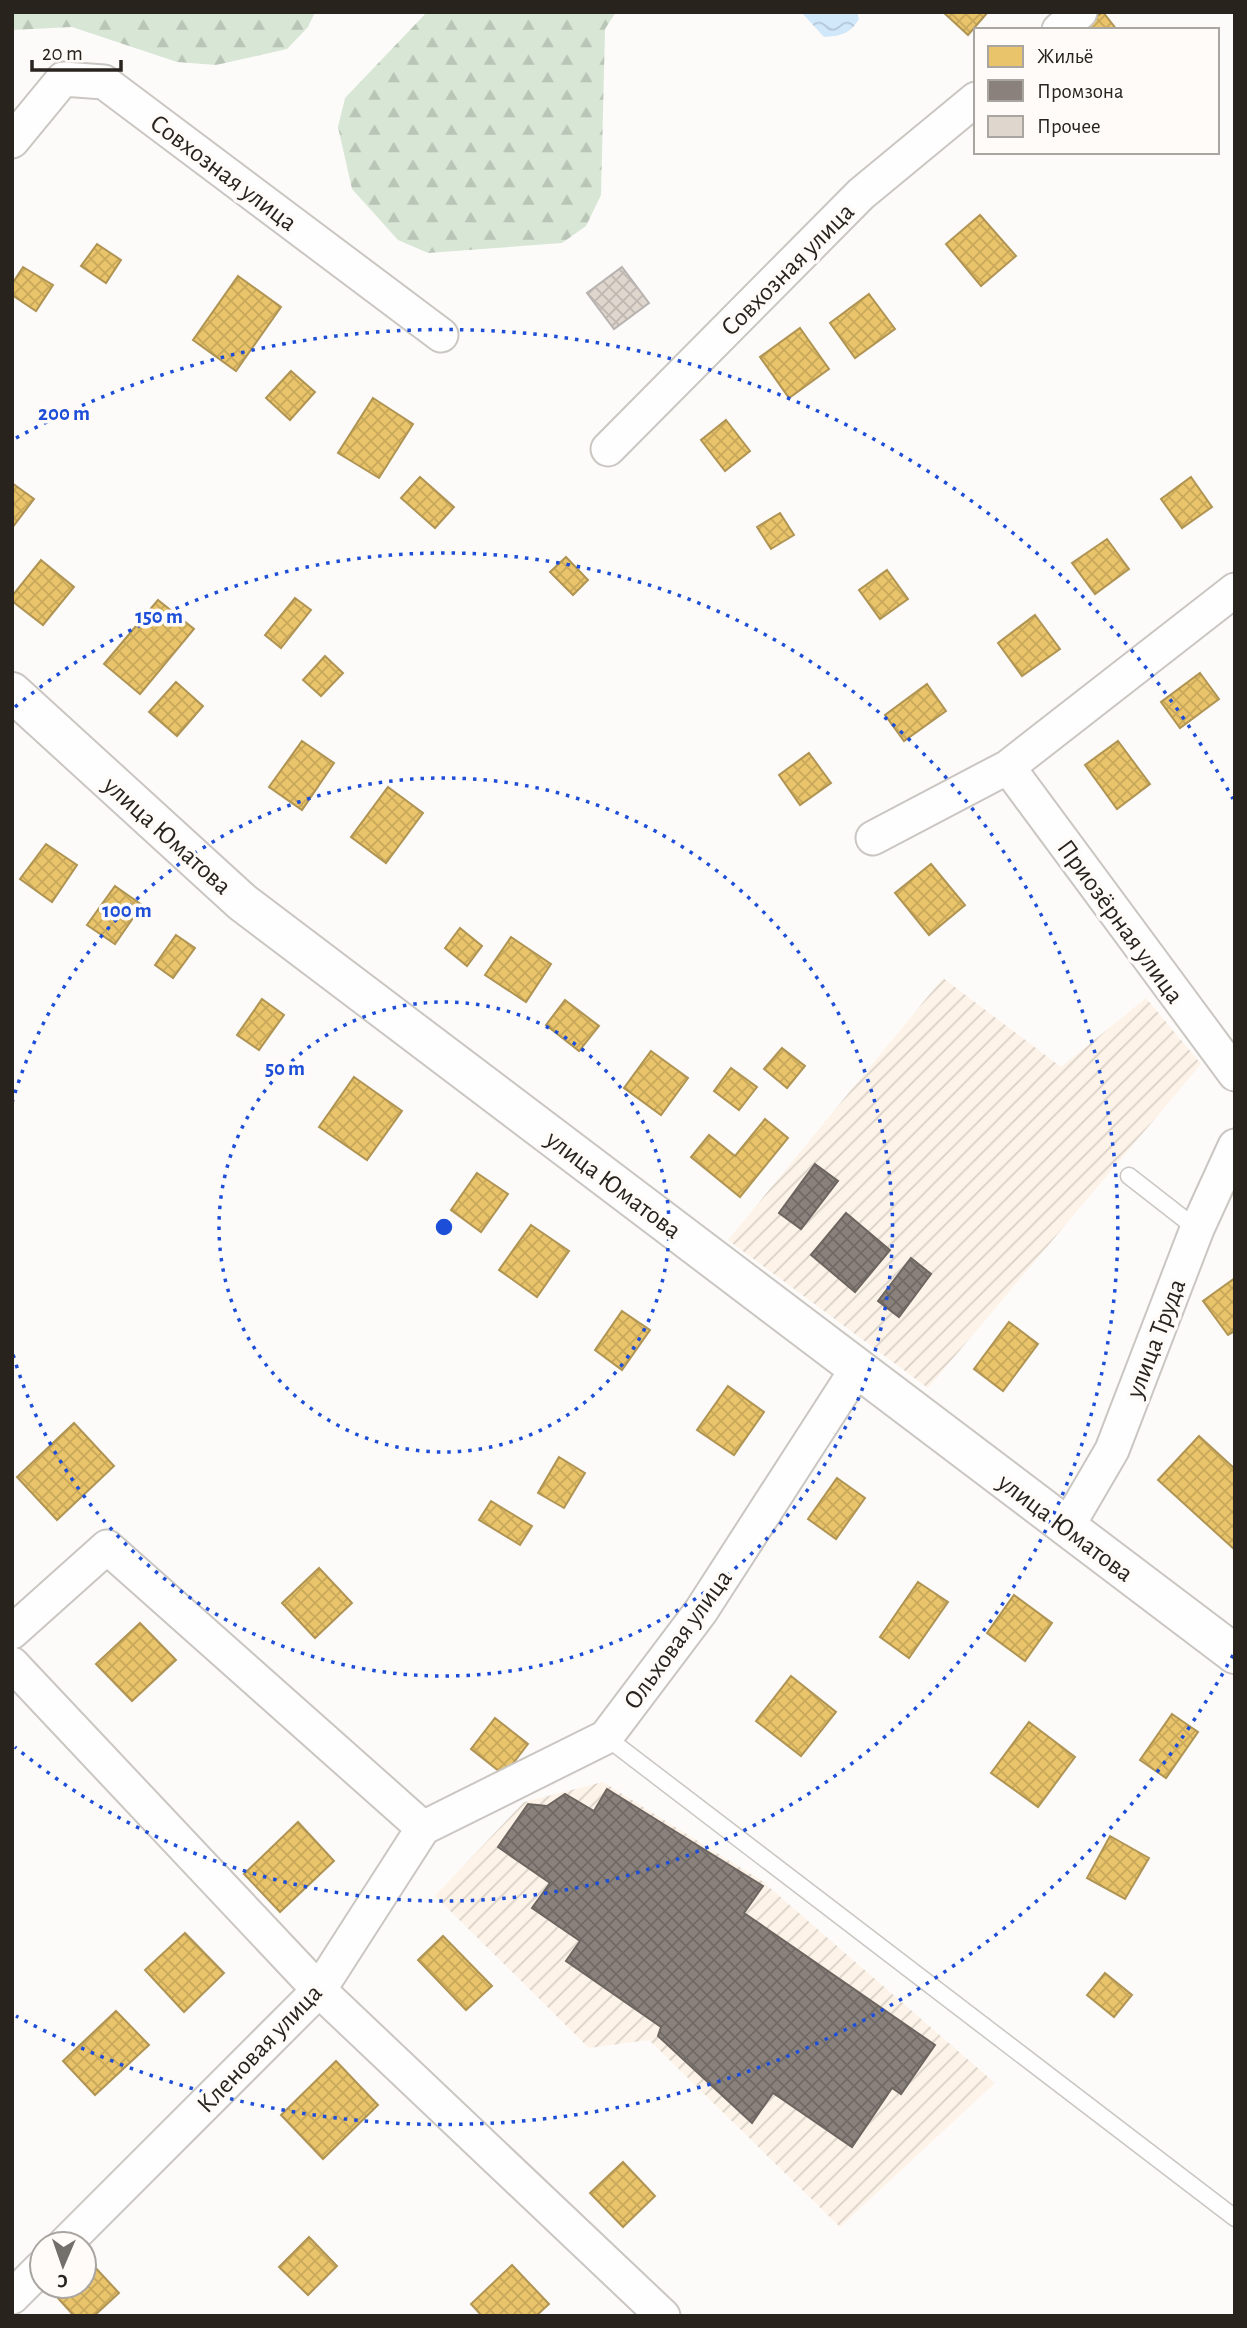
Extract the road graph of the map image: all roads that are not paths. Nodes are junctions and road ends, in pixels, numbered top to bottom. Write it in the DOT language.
graph roads {
  1 [pos="1080,12"];
  2 [pos="1061,28"];
  3 [pos="974,101"];
  4 [pos="12,141"];
  5 [pos="441,335"];
  6 [pos="608,449"];
  7 [pos="1235,590"];
  8 [pos="12,692"];
  9 [pos="1008,767"];
  10 [pos="873,838"];
  11 [pos="1235,1074"];
  12 [pos="1235,1146"];
  13 [pos="1129,1176"];
  14 [pos="1197,1229"];
  15 [pos="857,1368"];
  16 [pos="1067,1527"];
  17 [pos="12,1632"];
  18 [pos="1235,1654"];
  19 [pos="12,1664"];
  20 [pos="606,1737"];
  21 [pos="423,1828"];
  22 [pos="320,1990"];
  23 [pos="1235,2218"];
  24 [pos="79,2230"];
  25 [pos="28,2281"];
  26 [pos="12,2297"];
  27 [pos="650,2311"];
  1 -- 2 [label="street"];
  3 -- 6 [label="street, Совхозная улица"];
  4 -- 5 [label="street, Совхозная улица"];
  7 -- 9 [label="street"];
  8 -- 15 [label="main road, улица Юматова"];
  9 -- 10 [label="street"];
  9 -- 11 [label="street, Приозёрная улица"];
  12 -- 14 [label="street, улица Труда"];
  13 -- 14 [label="lane"];
  14 -- 16 [label="street, улица Труда"];
  15 -- 16 [label="main road, улица Юматова"];
  15 -- 20 [label="street, Ольховая улица"];
  16 -- 18 [label="main road, улица Юматова"];
  17 -- 21 [label="street"];
  19 -- 22 [label="street"];
  20 -- 21 [label="street, Ольховая улица"];
  20 -- 23 [label="lane"];
  21 -- 22 [label="street, Кленовая улица"];
  22 -- 24 [label="street, Кленовая улица"];
  22 -- 27 [label="street"];
  25 -- 26 [label="street"];
}
